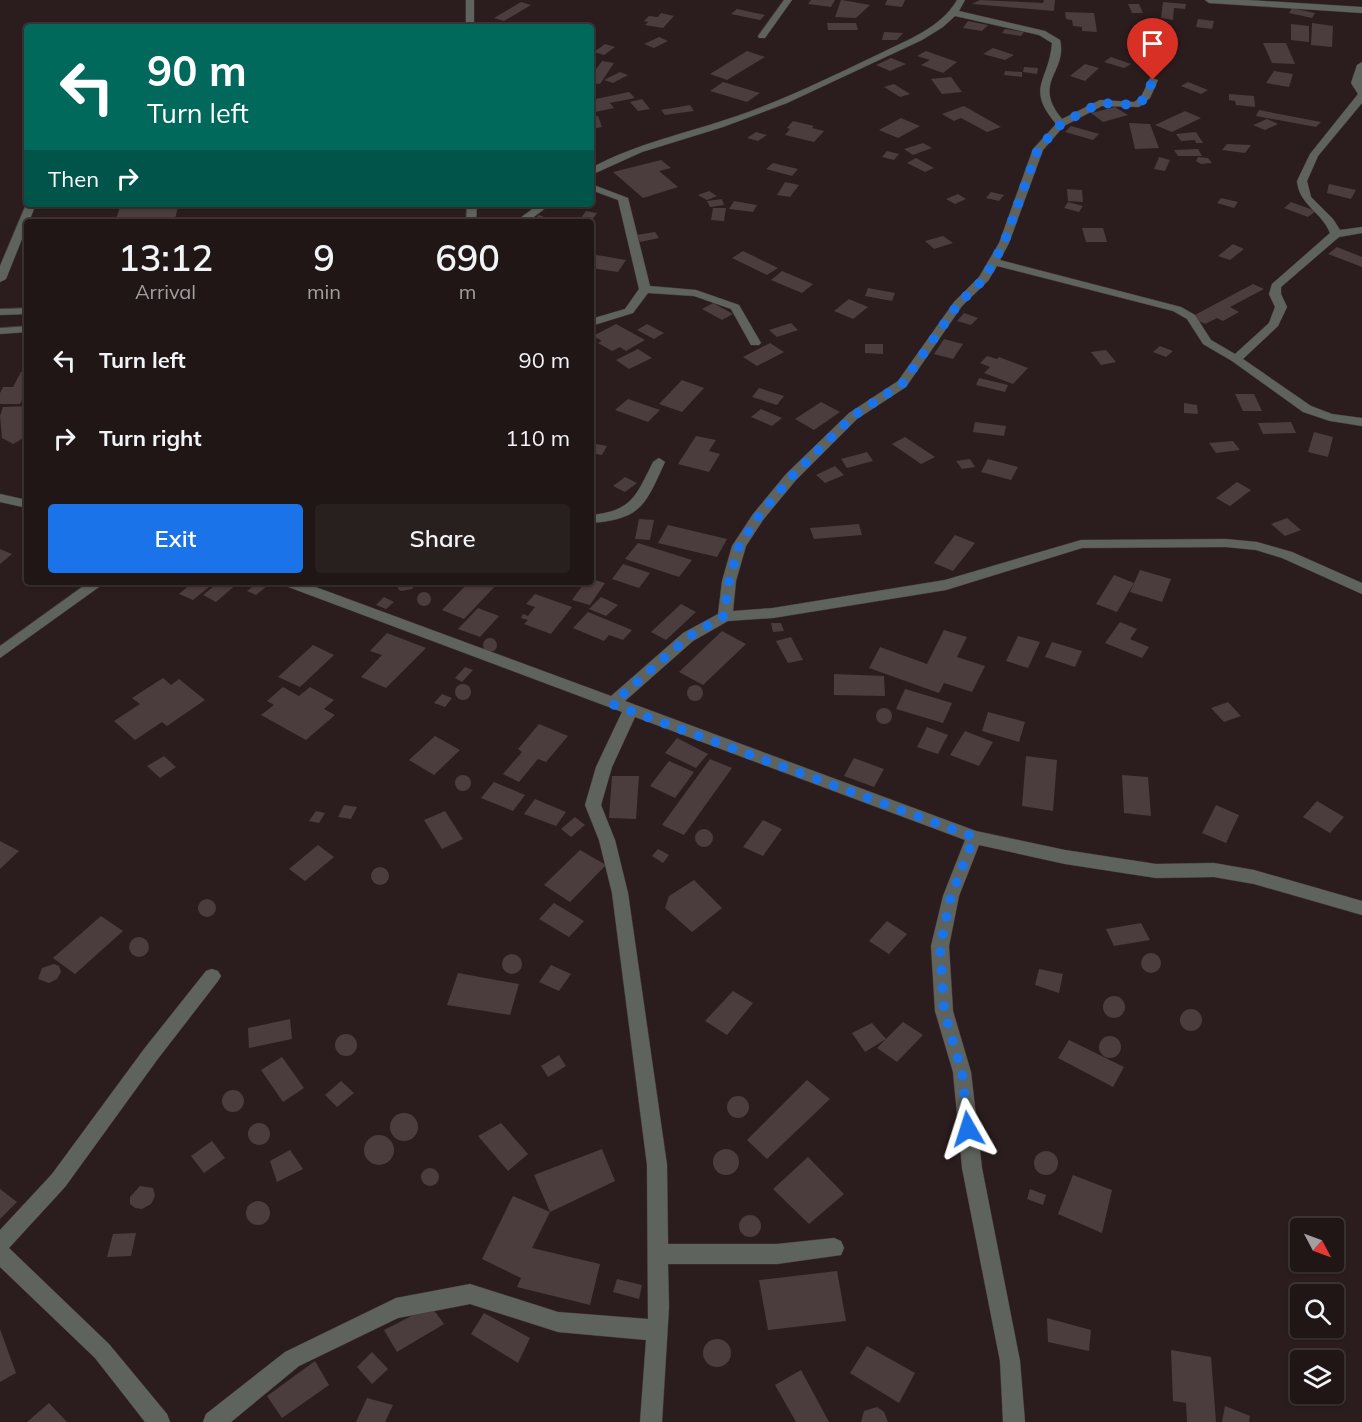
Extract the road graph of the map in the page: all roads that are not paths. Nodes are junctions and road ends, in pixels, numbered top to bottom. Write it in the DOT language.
graph roads {
  1 [pos="470,0"];
  2 [pos="788,0"];
  3 [pos="961,0"];
  4 [pos="1209,0"];
  5 [pos="1358,10"];
  6 [pos="954,13"];
  7 [pos="1362,18"];
  8 [pos="470,24"];
  9 [pos="762,36"];
  10 [pos="1362,65"];
  11 [pos="1153,80"];
  12 [pos="1362,94"];
  13 [pos="1061,124"];
  14 [pos="594,170"];
  15 [pos="594,188"];
  16 [pos="542,207"];
  17 [pos="524,219"];
  18 [pos="24,221"];
  19 [pos="1362,230"];
  20 [pos="1336,234"];
  21 [pos="994,262"];
  22 [pos="0,279"];
  23 [pos="645,289"];
  24 [pos="24,311"];
  25 [pos="0,312"];
  26 [pos="594,322"];
  27 [pos="24,329"];
  28 [pos="0,331"];
  29 [pos="755,343"];
  30 [pos="1236,359"];
  31 [pos="1362,422"];
  32 [pos="659,462"];
  33 [pos="0,498"];
  34 [pos="24,503"];
  35 [pos="594,519"];
  36 [pos="95,585"];
  37 [pos="296,585"];
  38 [pos="1362,589"];
  39 [pos="724,616"];
  40 [pos="0,653"];
  41 [pos="621,708"];
  42 [pos="974,837"];
  43 [pos="1362,908"];
  44 [pos="212,976"];
  45 [pos="0,1244"];
  46 [pos="834,1248"];
  47 [pos="0,1252"];
  48 [pos="658,1254"];
  49 [pos="657,1330"];
  50 [pos="159,1422"];
  51 [pos="214,1422"];
  52 [pos="651,1422"];
  53 [pos="1014,1422"];
  1 -- 8 [label="street"];
  2 -- 9 [label="street"];
  3 -- 6 [label="street"];
  4 -- 5 [label="street"];
  5 -- 7 [label="street"];
  6 -- 13 [label="street"];
  6 -- 14 [label="street"];
  10 -- 12 [label="street"];
  11 -- 13 [label="street"];
  12 -- 20 [label="street"];
  13 -- 21 [label="street"];
  15 -- 23 [label="street"];
  16 -- 17 [label="street"];
  18 -- 22 [label="street"];
  19 -- 20 [label="street"];
  20 -- 30 [label="street"];
  21 -- 30 [label="street"];
  21 -- 39 [label="street"];
  23 -- 26 [label="street"];
  23 -- 29 [label="street"];
  24 -- 25 [label="street"];
  27 -- 28 [label="street"];
  30 -- 31 [label="street"];
  32 -- 35 [label="street"];
  33 -- 34 [label="street"];
  36 -- 40 [label="street"];
  37 -- 41 [label="street"];
  38 -- 39 [label="street"];
  39 -- 41 [label="street"];
  41 -- 42 [label="street"];
  41 -- 48 [label="street"];
  42 -- 43 [label="street"];
  42 -- 53 [label="street"];
  44 -- 45 [label="street"];
  46 -- 48 [label="street"];
  47 -- 50 [label="street"];
  48 -- 49 [label="street"];
  49 -- 51 [label="street"];
  49 -- 52 [label="street"];
}
